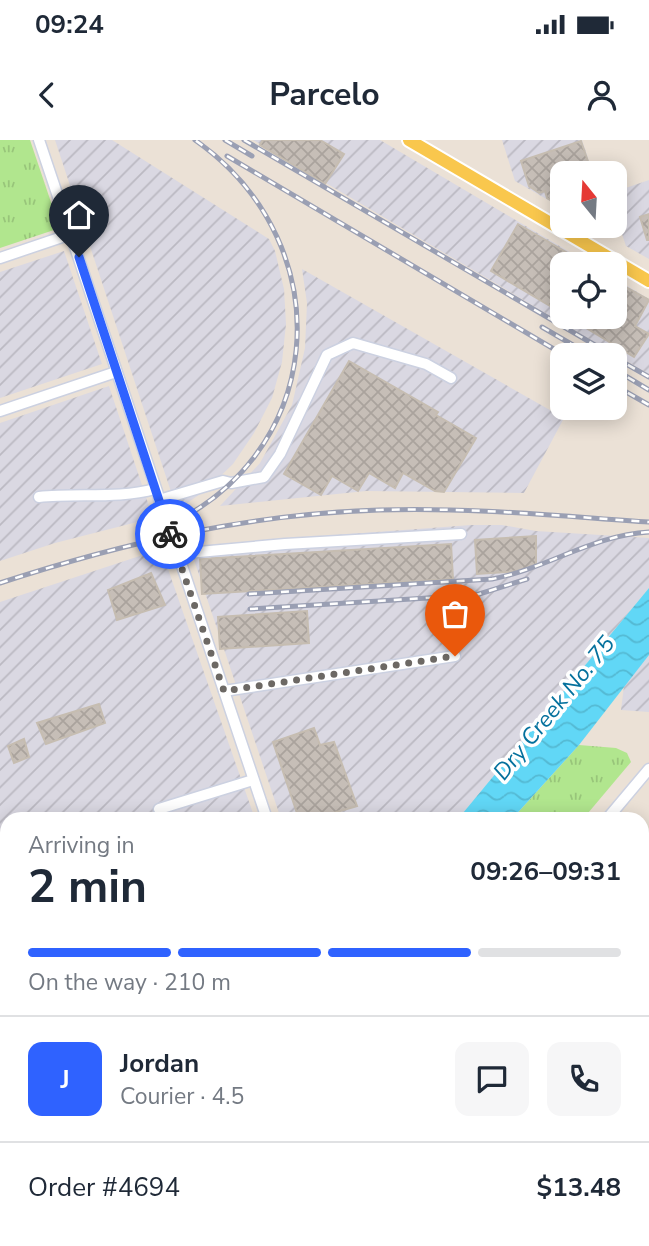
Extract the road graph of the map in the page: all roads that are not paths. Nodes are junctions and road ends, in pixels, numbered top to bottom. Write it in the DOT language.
graph roads {
  1 [pos="39,140"];
  2 [pos="409,140"];
  3 [pos="71,233"];
  4 [pos="0,258"];
  5 [pos="649,281"];
  6 [pos="116,372"];
  7 [pos="451,378"];
  8 [pos="0,411"];
  9 [pos="155,489"];
  10 [pos="39,497"];
  11 [pos="159,500"];
  12 [pos="461,534"];
  13 [pos="177,554"];
  14 [pos="455,656"];
  15 [pos="224,691"];
  16 [pos="649,769"];
  17 [pos="253,780"];
  18 [pos="159,810"];
  19 [pos="264,812"];
  20 [pos="613,812"];
  1 -- 3 [label="street"];
  2 -- 5 [label="main road"];
  3 -- 4 [label="street"];
  3 -- 6 [label="street"];
  6 -- 8 [label="street"];
  6 -- 9 [label="street"];
  7 -- 11 [label="street"];
  9 -- 10 [label="street"];
  9 -- 11 [label="street"];
  11 -- 13 [label="street"];
  12 -- 13 [label="street"];
  13 -- 15 [label="street"];
  14 -- 15 [label="street"];
  15 -- 17 [label="street"];
  16 -- 20 [label="street"];
  17 -- 18 [label="street"];
  17 -- 19 [label="street"];
}
